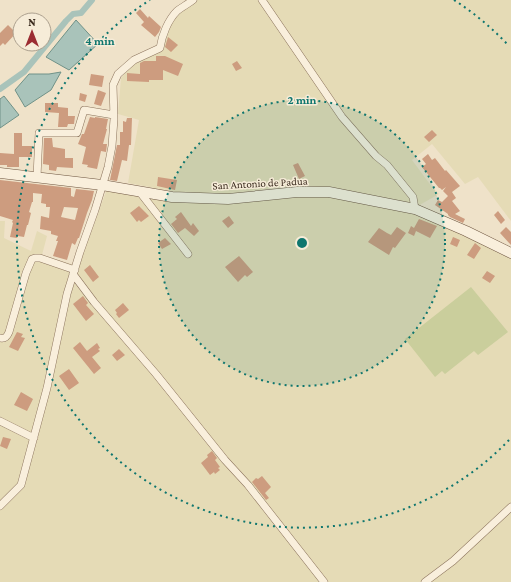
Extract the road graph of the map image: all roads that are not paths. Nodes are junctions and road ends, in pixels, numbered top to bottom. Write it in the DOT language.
graph roads {
  1 [pos="193,0"];
  2 [pos="262,0"];
  3 [pos="114,115"];
  4 [pos="0,173"];
  5 [pos="37,177"];
  6 [pos="102,185"];
  7 [pos="139,191"];
  8 [pos="415,209"];
  9 [pos="511,253"];
  10 [pos="188,254"];
  11 [pos="74,272"];
  12 [pos="0,338"];
  13 [pos="0,421"];
  14 [pos="34,438"];
  15 [pos="0,506"];
  16 [pos="511,507"];
  17 [pos="324,582"];
  18 [pos="425,582"];
  1 -- 3 [label="street"];
  2 -- 8 [label="street"];
  3 -- 5 [label="street"];
  3 -- 6 [label="street"];
  4 -- 5 [label="street, San Antonio de Padua"];
  5 -- 6 [label="street, San Antonio de Padua"];
  6 -- 7 [label="street, San Antonio de Padua"];
  6 -- 11 [label="street"];
  7 -- 8 [label="street, San Antonio de Padua"];
  7 -- 10 [label="street"];
  8 -- 9 [label="street, San Antonio de Padua"];
  11 -- 12 [label="street"];
  11 -- 14 [label="street"];
  11 -- 17 [label="street"];
  13 -- 14 [label="street"];
  14 -- 15 [label="street"];
  16 -- 18 [label="street"];
}
